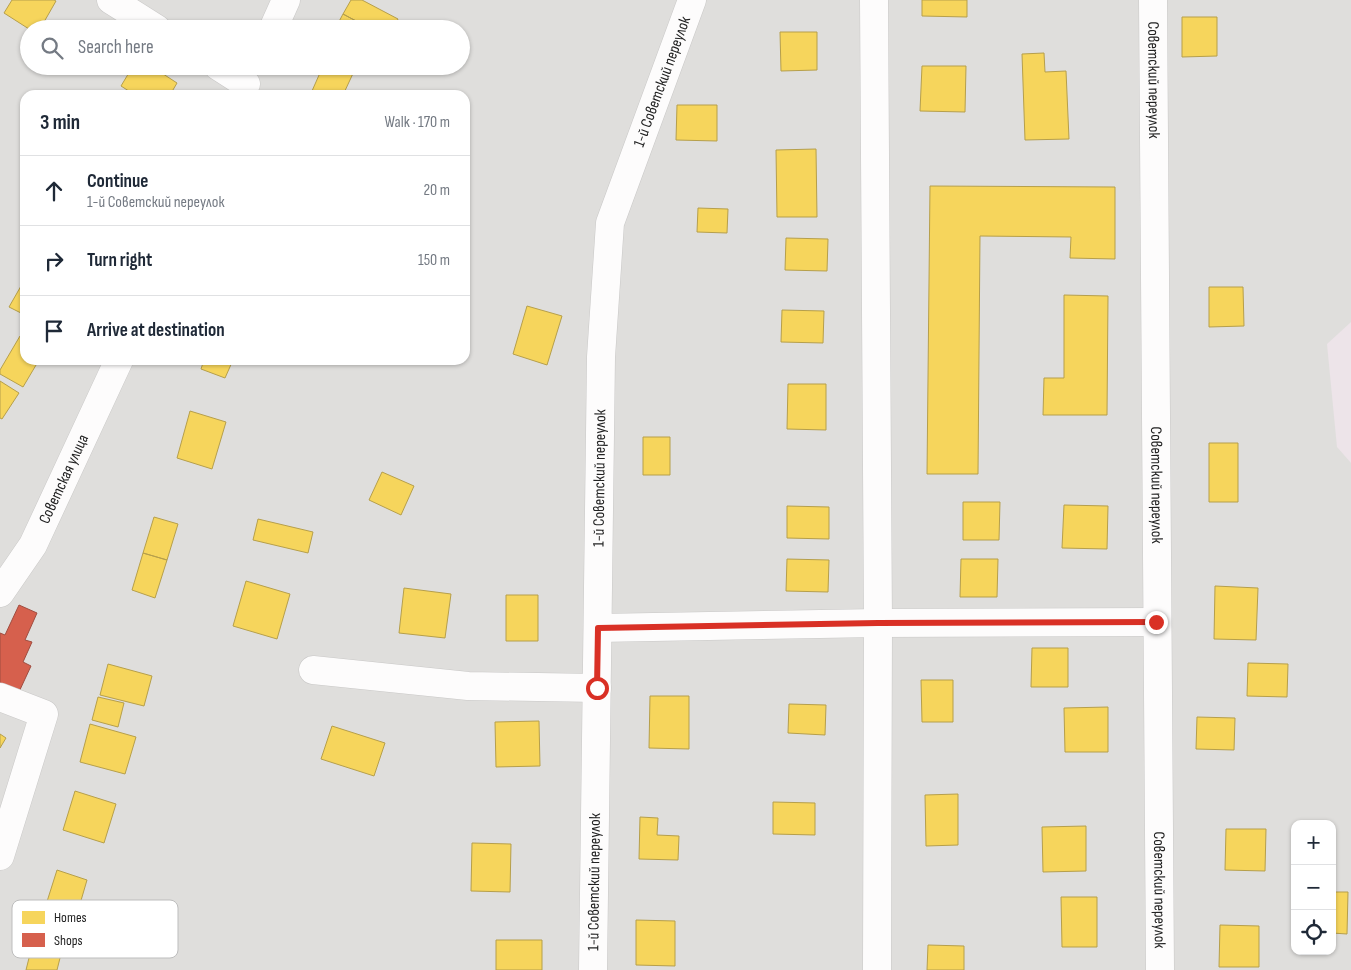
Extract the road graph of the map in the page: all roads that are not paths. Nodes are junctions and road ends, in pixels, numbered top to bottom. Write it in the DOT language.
graph roads {
  1 [pos="111,0"];
  2 [pos="286,0"];
  3 [pos="692,0"];
  4 [pos="874,0"];
  5 [pos="1153,0"];
  6 [pos="143,20"];
  7 [pos="276,20"];
  8 [pos="234,75"];
  9 [pos="247,82"];
  10 [pos="117,365"];
  11 [pos="0,593"];
  12 [pos="1156,622"];
  13 [pos="878,623"];
  14 [pos="598,628"];
  15 [pos="313,670"];
  16 [pos="597,688"];
  17 [pos="0,697"];
  18 [pos="0,856"];
  19 [pos="593,970"];
  20 [pos="877,970"];
  21 [pos="1160,970"];
  1 -- 6 [label="street"];
  2 -- 7 [label="street"];
  3 -- 14 [label="street, 1-й Советский переулок"];
  4 -- 13 [label="street"];
  5 -- 12 [label="street, Советский переулок"];
  8 -- 9 [label="street"];
  10 -- 11 [label="street, Советская улица"];
  12 -- 13 [label="street"];
  12 -- 21 [label="street, Советский переулок"];
  13 -- 14 [label="street"];
  13 -- 20 [label="street"];
  14 -- 16 [label="street, 1-й Советский переулок"];
  15 -- 16 [label="street"];
  16 -- 19 [label="street, 1-й Советский переулок"];
  17 -- 18 [label="street"];
}
